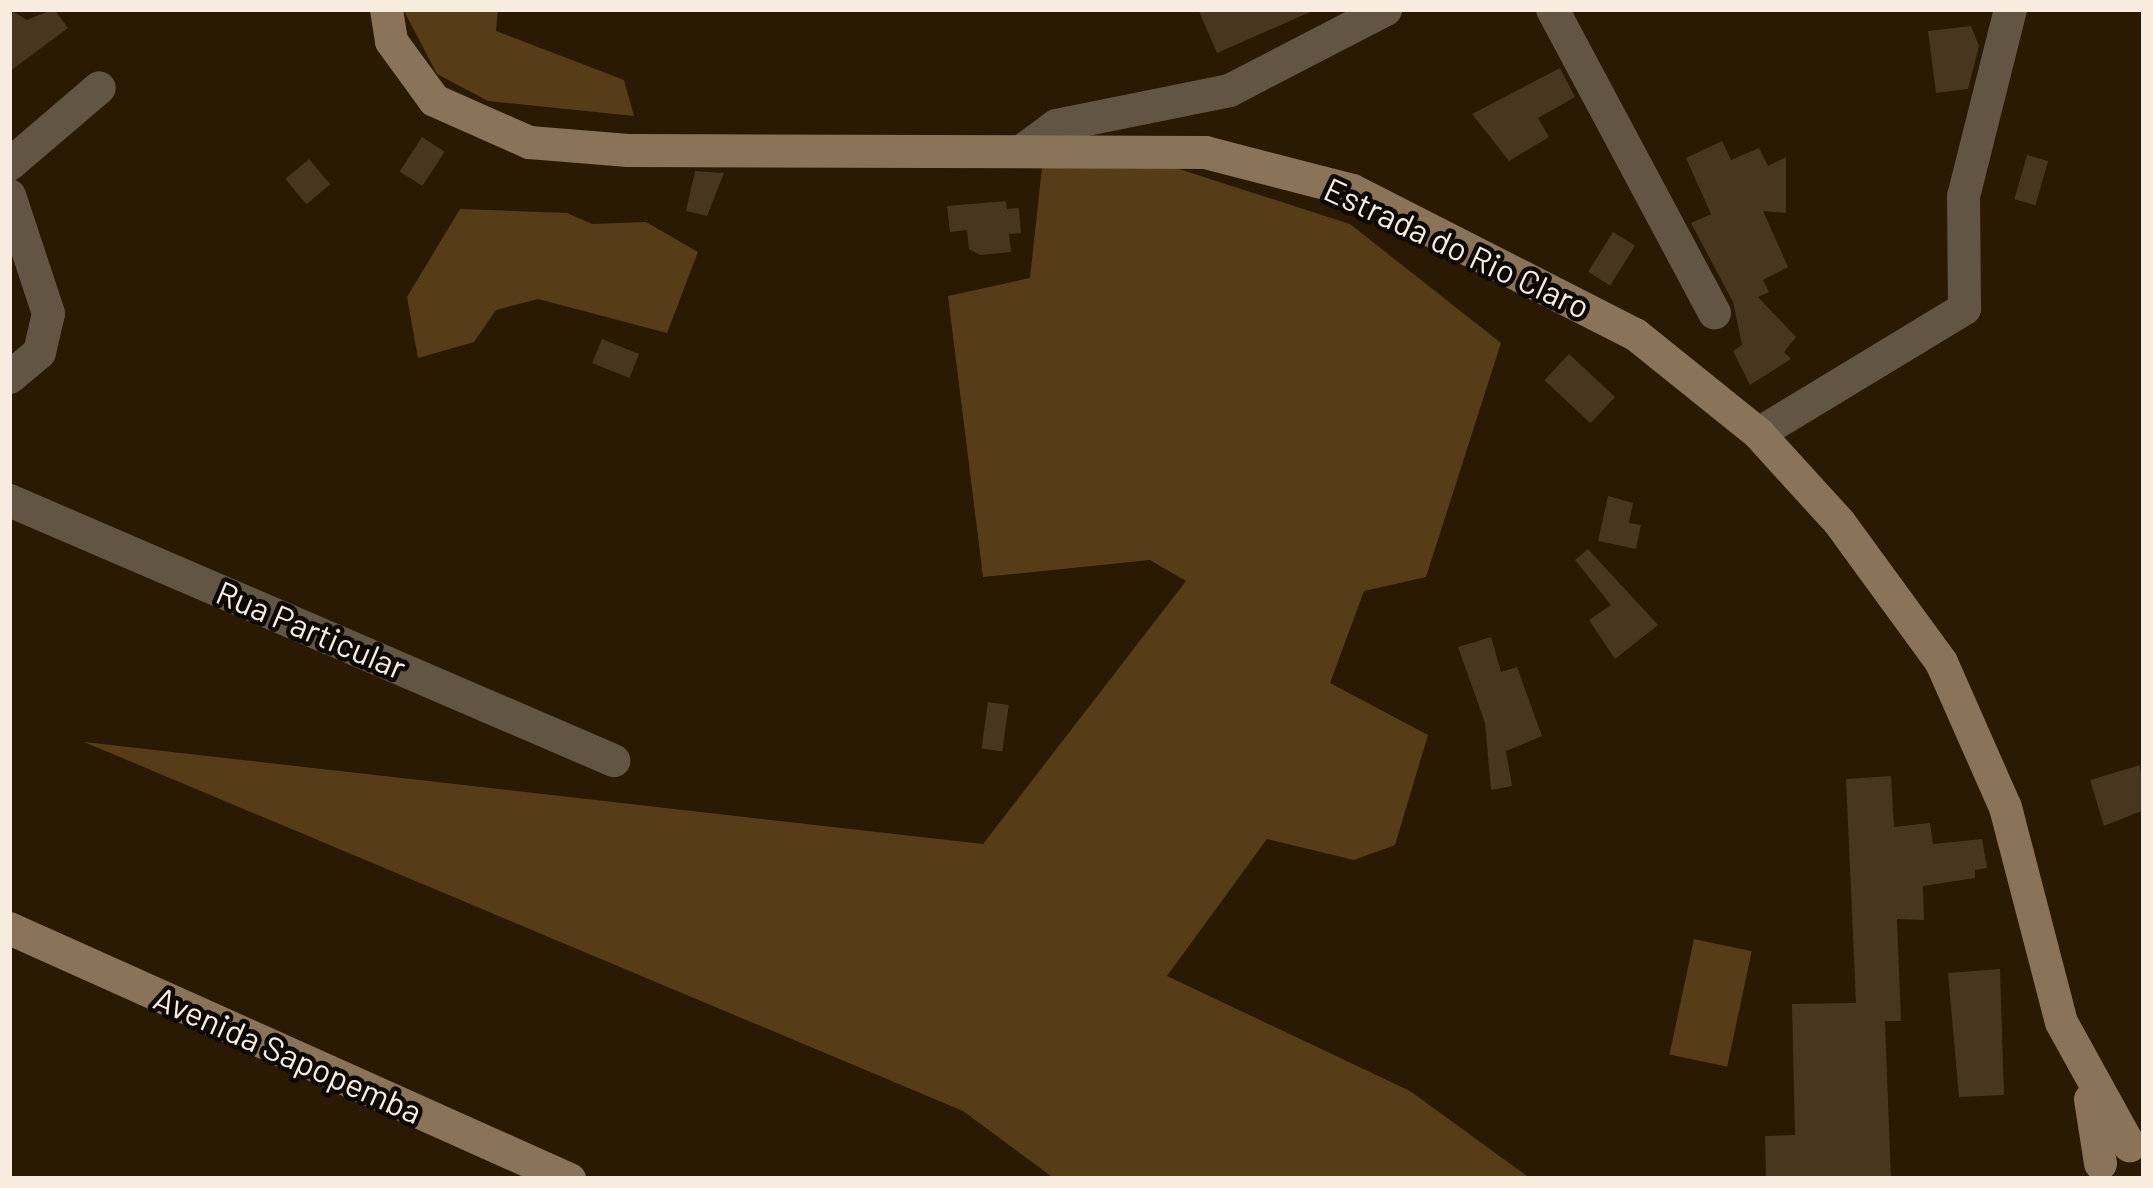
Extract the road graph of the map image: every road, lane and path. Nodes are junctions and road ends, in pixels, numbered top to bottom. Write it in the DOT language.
graph roads {
  1 [pos="386,9"];
  2 [pos="1384,9"];
  3 [pos="1552,9"];
  4 [pos="2010,9"];
  5 [pos="99,87"];
  6 [pos="1022,150"];
  7 [pos="9,164"];
  8 [pos="9,195"];
  9 [pos="1714,313"];
  10 [pos="9,377"];
  11 [pos="1758,433"];
  12 [pos="9,500"];
  13 [pos="614,760"];
  14 [pos="9,928"];
  15 [pos="2127,1158"];
  16 [pos="569,1179"];
  1 -- 6 [label="main road, Estrada do Rio Claro"];
  2 -- 6 [label="street"];
  3 -- 9 [label="street"];
  4 -- 11 [label="street"];
  5 -- 7 [label="street"];
  6 -- 11 [label="main road, Estrada do Rio Claro"];
  8 -- 10 [label="street"];
  11 -- 15 [label="main road, Estrada do Rio Claro"];
  12 -- 13 [label="street, Rua Particular"];
  14 -- 16 [label="main road, Avenida Sapopemba"];
}
